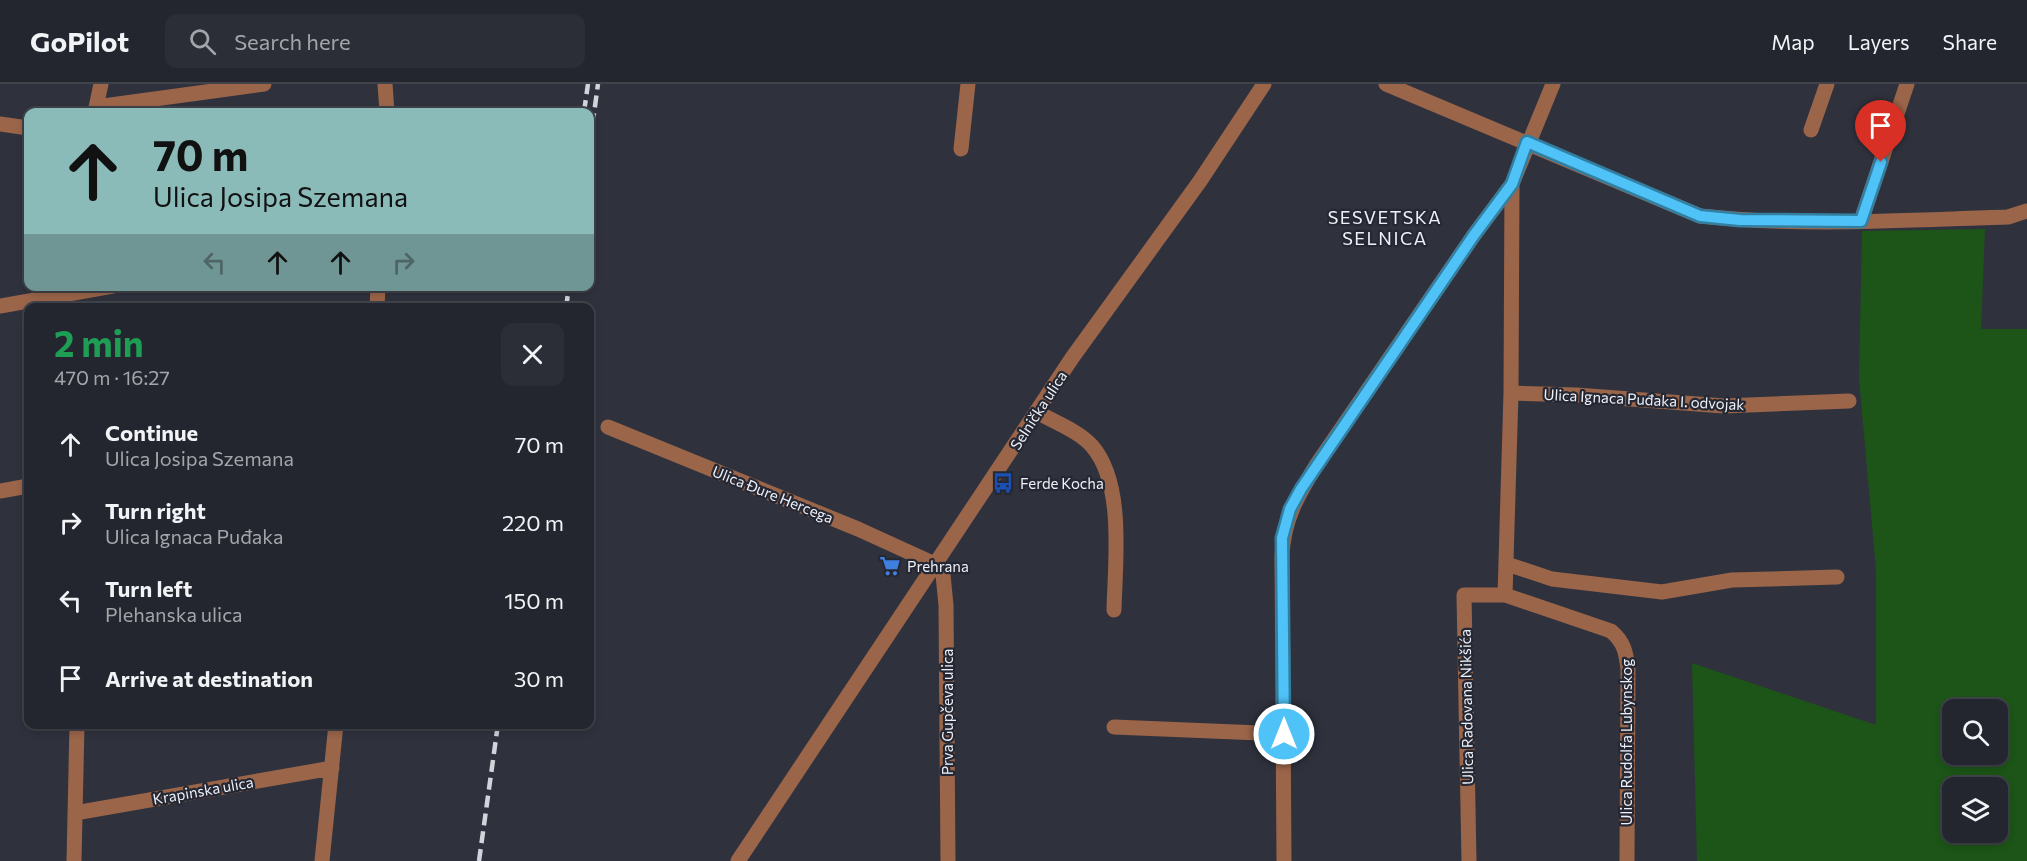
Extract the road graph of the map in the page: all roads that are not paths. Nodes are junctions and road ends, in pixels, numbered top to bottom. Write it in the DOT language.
graph roads {
  1 [pos="102,84"];
  2 [pos="264,84"];
  3 [pos="385,84"];
  4 [pos="968,84"];
  5 [pos="1264,84"];
  6 [pos="1386,84"];
  7 [pos="1553,84"];
  8 [pos="1827,84"];
  9 [pos="1907,84"];
  10 [pos="96,108"];
  11 [pos="109,108"];
  12 [pos="387,108"];
  13 [pos="0,124"];
  14 [pos="24,127"];
  15 [pos="1811,130"];
  16 [pos="1527,142"];
  17 [pos="961,149"];
  18 [pos="1512,184"];
  19 [pos="2027,211"];
  20 [pos="1861,221"];
  21 [pos="95,291"];
  22 [pos="80,295"];
  23 [pos="0,306"];
  24 [pos="1511,393"];
  25 [pos="1849,401"];
  26 [pos="1037,412"];
  27 [pos="608,426"];
  28 [pos="24,487"];
  29 [pos="0,491"];
  30 [pos="1507,564"];
  31 [pos="937,565"];
  32 [pos="1837,577"];
  33 [pos="1505,596"];
  34 [pos="1114,610"];
  35 [pos="1114,727"];
  36 [pos="77,729"];
  37 [pos="336,729"];
  38 [pos="1284,734"];
  39 [pos="332,768"];
  40 [pos="75,813"];
  41 [pos="74,861"];
  42 [pos="322,861"];
  43 [pos="738,861"];
  44 [pos="948,861"];
  45 [pos="1284,861"];
  46 [pos="1469,861"];
  47 [pos="1627,861"];
  1 -- 10 [label="street"];
  2 -- 11 [label="street"];
  3 -- 12 [label="street"];
  4 -- 17 [label="street"];
  5 -- 26 [label="street, Selnička ulica"];
  6 -- 16 [label="street"];
  7 -- 16 [label="street"];
  8 -- 15 [label="street"];
  9 -- 20 [label="street"];
  13 -- 14 [label="street"];
  16 -- 18 [label="street"];
  16 -- 20 [label="street"];
  18 -- 24 [label="street"];
  18 -- 38 [label="street"];
  19 -- 20 [label="street"];
  21 -- 22 [label="street"];
  22 -- 23 [label="street"];
  24 -- 25 [label="street, Ulica Ignaca Puđaka I. odvojak"];
  24 -- 30 [label="street"];
  26 -- 31 [label="street, Selnička ulica"];
  26 -- 34 [label="street"];
  27 -- 31 [label="street, Ulica Đure Hercega"];
  28 -- 29 [label="street"];
  30 -- 32 [label="street"];
  30 -- 33 [label="street"];
  31 -- 43 [label="street, Selnička ulica"];
  31 -- 44 [label="street, Prva Gupčeva ulica"];
  33 -- 46 [label="street, Ulica Radovana Nikšića"];
  33 -- 47 [label="street, Ulica Rudolfa Lubynskog"];
  35 -- 38 [label="street"];
  36 -- 40 [label="street"];
  37 -- 39 [label="street"];
  38 -- 45 [label="street"];
  39 -- 40 [label="street, Krapinska ulica"];
  39 -- 42 [label="street"];
  40 -- 41 [label="street"];
}
